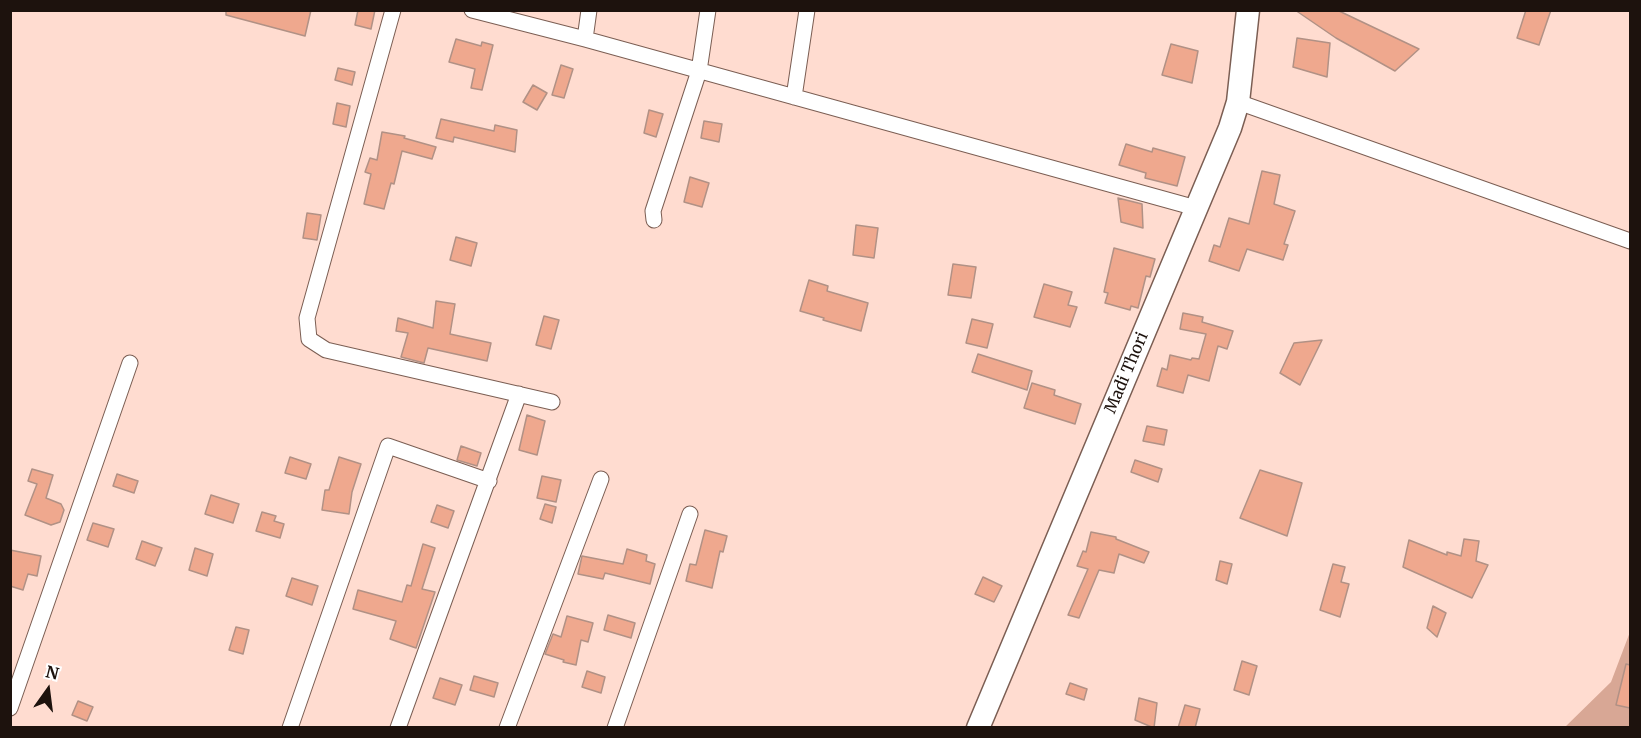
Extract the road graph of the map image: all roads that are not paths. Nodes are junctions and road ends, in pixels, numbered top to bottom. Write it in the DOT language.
graph roads {
  1 [pos="393,10"];
  2 [pos="589,10"];
  3 [pos="708,10"];
  4 [pos="807,10"];
  5 [pos="1248,10"];
  6 [pos="474,11"];
  7 [pos="585,39"];
  8 [pos="699,71"];
  9 [pos="794,97"];
  10 [pos="1238,102"];
  11 [pos="1196,208"];
  12 [pos="654,220"];
  13 [pos="1630,242"];
  14 [pos="130,363"];
  15 [pos="519,394"];
  16 [pos="552,402"];
  17 [pos="601,479"];
  18 [pos="489,481"];
  19 [pos="690,514"];
  20 [pos="10,708"];
  21 [pos="290,728"];
  22 [pos="398,728"];
  23 [pos="507,728"];
  24 [pos="615,728"];
  25 [pos="978,728"];
  1 -- 15 [label="street"];
  2 -- 7 [label="street"];
  3 -- 8 [label="street"];
  4 -- 9 [label="street"];
  5 -- 10 [label="main road, Madi Thori"];
  6 -- 7 [label="street"];
  7 -- 8 [label="street"];
  8 -- 9 [label="street"];
  8 -- 12 [label="street"];
  9 -- 11 [label="street"];
  10 -- 11 [label="main road, Madi Thori"];
  10 -- 13 [label="street"];
  11 -- 25 [label="main road, Madi Thori"];
  14 -- 20 [label="street"];
  15 -- 16 [label="street"];
  15 -- 18 [label="street"];
  17 -- 23 [label="street"];
  18 -- 21 [label="street"];
  18 -- 22 [label="street"];
  19 -- 24 [label="street"];
}
